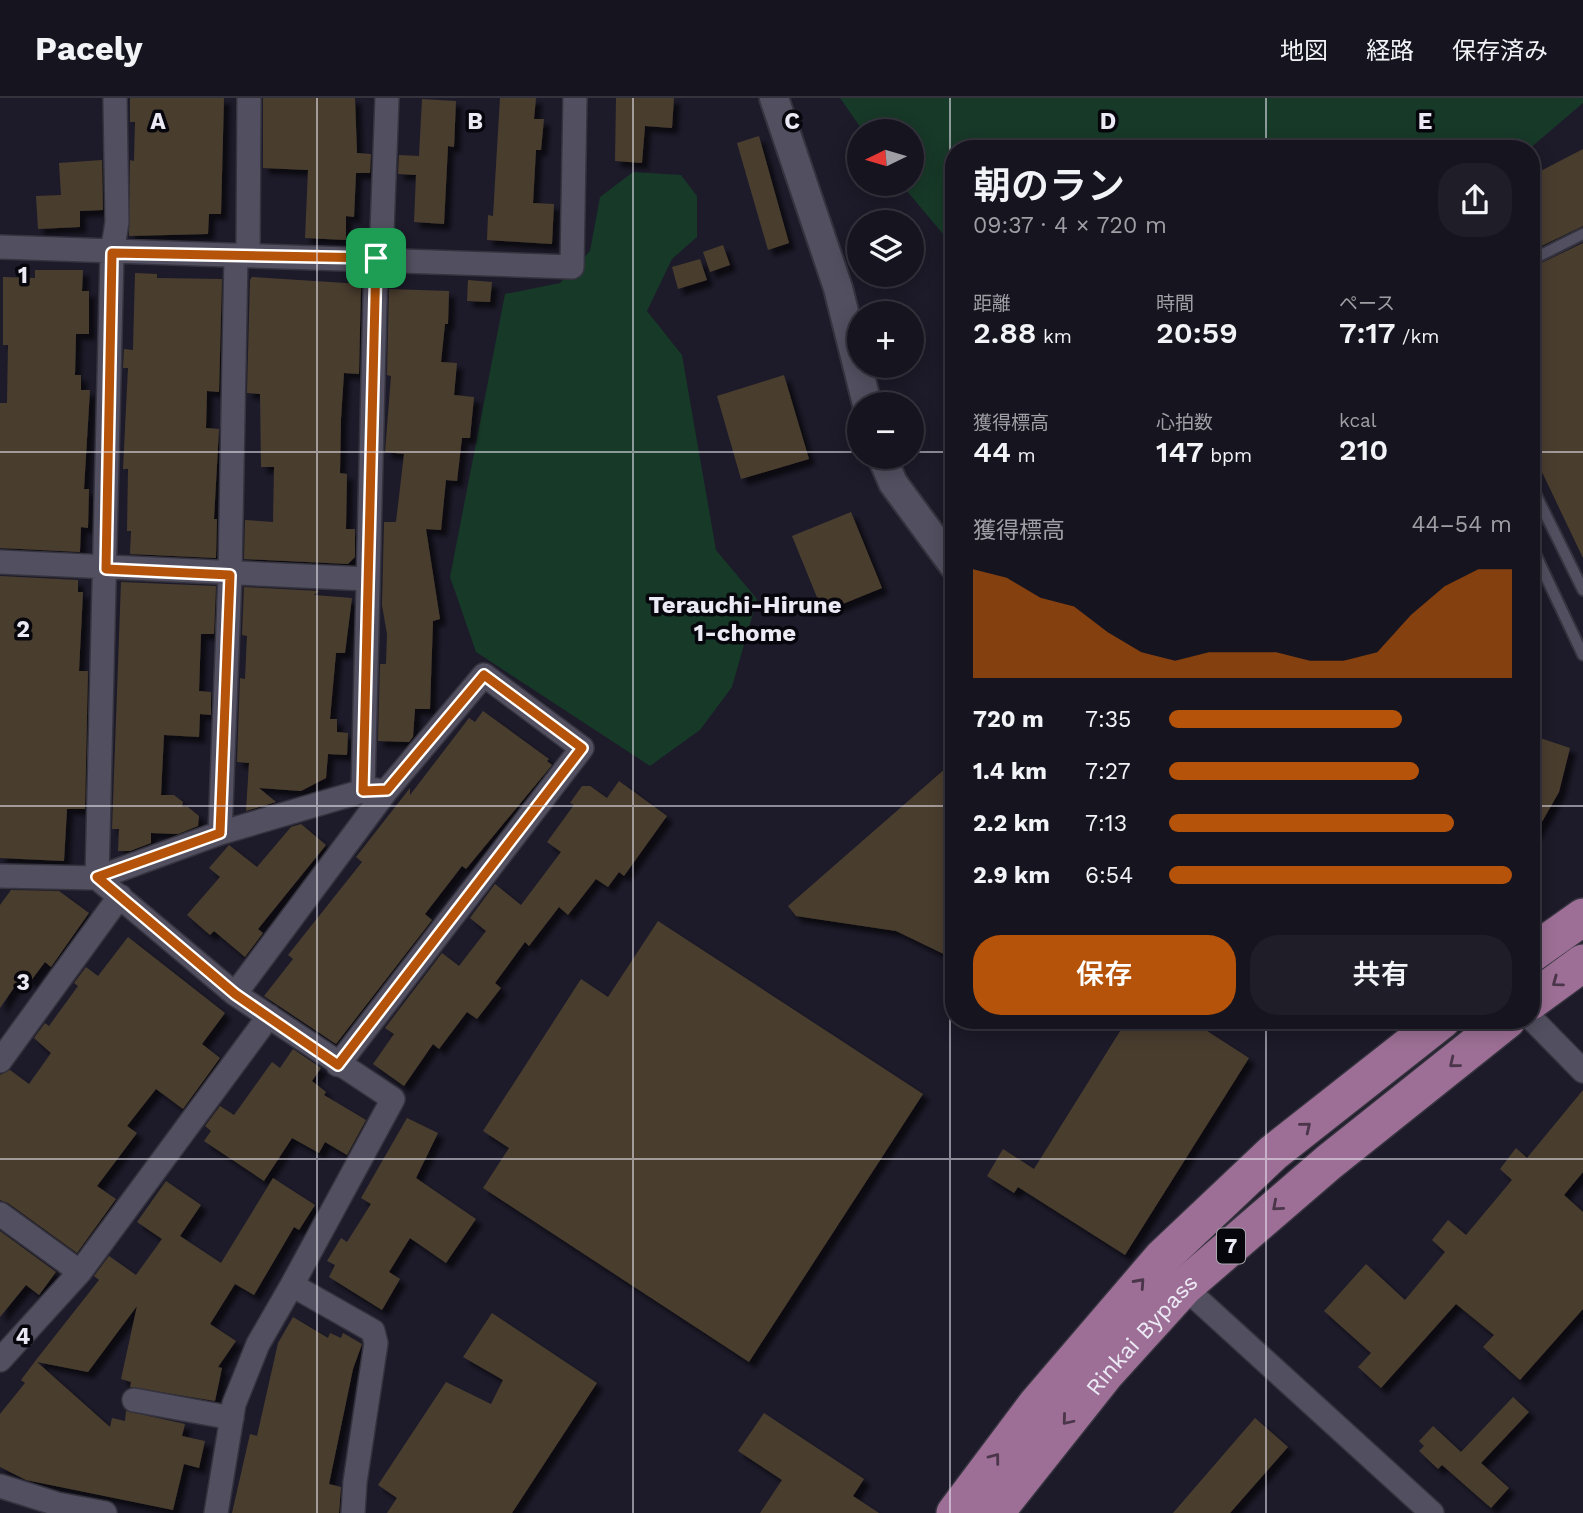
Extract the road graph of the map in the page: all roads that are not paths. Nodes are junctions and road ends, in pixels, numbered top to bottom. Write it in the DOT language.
graph roads {
  1 [pos="115,98"];
  2 [pos="249,98"];
  3 [pos="387,98"];
  4 [pos="575,98"];
  5 [pos="774,98"];
  6 [pos="1583,234"];
  7 [pos="0,247"];
  8 [pos="112,253"];
  9 [pos="242,255"];
  10 [pos="1540,256"];
  11 [pos="379,258"];
  12 [pos="864,392"];
  13 [pos="887,469"];
  14 [pos="1540,503"];
  15 [pos="945,554"];
  16 [pos="0,562"];
  17 [pos="1540,564"];
  18 [pos="106,569"];
  19 [pos="230,575"];
  20 [pos="368,579"];
  21 [pos="1583,590"];
  22 [pos="1583,655"];
  23 [pos="387,790"];
  24 [pos="363,791"];
  25 [pos="220,833"];
  26 [pos="0,876"];
  27 [pos="97,877"];
  28 [pos="120,896"];
  29 [pos="1583,917"];
  30 [pos="1540,948"];
  31 [pos="1583,963"];
  32 [pos="235,994"];
  33 [pos="1540,995"];
  34 [pos="269,1016"];
  35 [pos="1540,1027"];
  36 [pos="1431,1029"];
  37 [pos="1496,1029"];
  38 [pos="0,1060"];
  39 [pos="338,1065"];
  40 [pos="1583,1071"];
  41 [pos="0,1214"];
  42 [pos="80,1272"];
  43 [pos="292,1285"];
  44 [pos="1184,1287"];
  45 [pos="0,1360"];
  46 [pos="134,1400"];
  47 [pos="232,1418"];
  48 [pos="0,1486"];
  49 [pos="56,1508"];
  50 [pos="105,1513"];
  51 [pos="216,1513"];
  52 [pos="353,1513"];
  53 [pos="955,1513"];
  54 [pos="995,1513"];
  55 [pos="1432,1513"];
  1 -- 8 [label="street"];
  2 -- 9 [label="street"];
  3 -- 11 [label="street"];
  4 -- 11 [label="street"];
  5 -- 12 [label="street"];
  6 -- 10 [label="lane"];
  7 -- 8 [label="street"];
  8 -- 9 [label="street"];
  8 -- 18 [label="street"];
  9 -- 11 [label="street"];
  9 -- 19 [label="street"];
  11 -- 20 [label="street"];
  13 -- 15 [label="street"];
  14 -- 21 [label="lane"];
  16 -- 18 [label="street"];
  17 -- 22 [label="lane"];
  18 -- 19 [label="street"];
  18 -- 27 [label="street"];
  19 -- 20 [label="street"];
  19 -- 25 [label="street"];
  20 -- 24 [label="street"];
  23 -- 24 [label="street"];
  23 -- 32 [label="street"];
  23 -- 39 [label="street"];
  24 -- 25 [label="street"];
  25 -- 27 [label="street"];
  26 -- 27 [label="street"];
  27 -- 28 [label="street"];
  28 -- 32 [label="street"];
  28 -- 38 [label="street"];
  29 -- 30 [label="highway"];
  31 -- 33 [label="highway, one-way"];
  32 -- 34 [label="street"];
  34 -- 39 [label="street"];
  34 -- 42 [label="street"];
  35 -- 40 [label="street"];
  53 -- 36 [label="highway, Rinkai Bypass / 7, one-way"];
  37 -- 44 [label="highway, Rinkai Bypass / 7, one-way"];
  39 -- 43 [label="street"];
  41 -- 42 [label="street"];
  42 -- 45 [label="street"];
  43 -- 47 [label="street"];
  43 -- 52 [label="street"];
  44 -- 54 [label="highway, Rinkai Bypass / 7, one-way"];
  44 -- 55 [label="street"];
  46 -- 47 [label="street"];
  47 -- 51 [label="street"];
  48 -- 49 [label="street"];
  49 -- 50 [label="street"];
}
